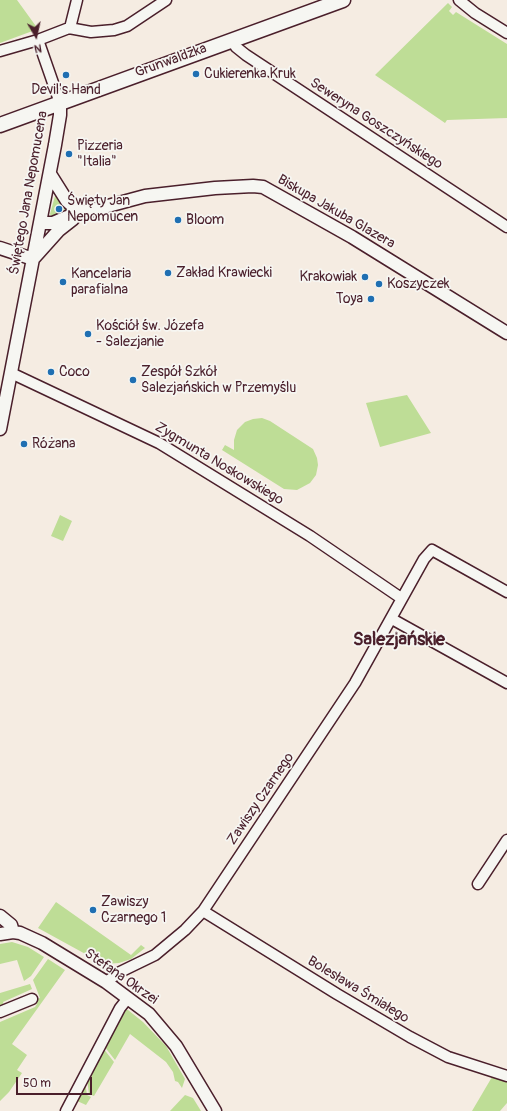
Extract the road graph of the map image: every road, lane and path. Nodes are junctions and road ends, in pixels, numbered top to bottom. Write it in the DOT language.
graph roads {
  1 [pos="77,0"];
  2 [pos="166,0"];
  3 [pos="344,0"];
  4 [pos="459,0"];
  5 [pos="70,28"];
  6 [pos="507,33"];
  7 [pos="38,40"];
  8 [pos="232,40"];
  9 [pos="0,51"];
  10 [pos="60,103"];
  11 [pos="0,125"];
  12 [pos="50,174"];
  13 [pos="83,214"];
  14 [pos="40,223"];
  15 [pos="507,227"];
  16 [pos="0,248"];
  17 [pos="33,259"];
  18 [pos="507,333"];
  19 [pos="12,373"];
  20 [pos="0,429"];
  21 [pos="507,592"];
  22 [pos="401,598"];
  23 [pos="392,619"];
  24 [pos="507,682"];
  25 [pos="507,840"];
  26 [pos="478,884"];
  27 [pos="203,911"];
  28 [pos="0,916"];
  29 [pos="13,932"];
  30 [pos="0,934"];
  31 [pos="106,982"];
  32 [pos="128,998"];
  33 [pos="32,999"];
  34 [pos="0,1012"];
  35 [pos="507,1076"];
  36 [pos="66,1111"];
  37 [pos="215,1111"];
  1 -- 5 [label="street"];
  2 -- 5 [label="street"];
  3 -- 8 [label="main road, Grunwaldzka"];
  4 -- 6 [label="street"];
  5 -- 7 [label="street"];
  7 -- 9 [label="street"];
  7 -- 10 [label="street"];
  8 -- 10 [label="main road, Grunwaldzka"];
  8 -- 15 [label="street, Seweryna Goszczyńskiego"];
  10 -- 11 [label="main road, Grunwaldzka"];
  10 -- 12 [label="street, Świętego Jana Nepomucena"];
  12 -- 13 [label="street"];
  12 -- 14 [label="street, Świętego Jana Nepomucena"];
  13 -- 14 [label="street, Biskupa Jakuba Glazera"];
  13 -- 17 [label="street, Biskupa Jakuba Glazera"];
  13 -- 18 [label="street, Biskupa Jakuba Glazera"];
  14 -- 17 [label="street, Świętego Jana Nepomucena"];
  16 -- 17 [label="street"];
  17 -- 19 [label="street, Świętego Jana Nepomucena"];
  19 -- 20 [label="street, Świętego Jana Nepomucena"];
  19 -- 22 [label="street, Zygmunta Noskowskiego"];
  21 -- 22 [label="street, Zawiszy Czarnego"];
  22 -- 23 [label="street, Zawiszy Czarnego"];
  23 -- 24 [label="street"];
  23 -- 27 [label="street, Zawiszy Czarnego"];
  25 -- 26 [label="street"];
  27 -- 31 [label="street, Zawiszy Czarnego"];
  27 -- 35 [label="street, Bolesława Śmiałego"];
  28 -- 29 [label="street"];
  29 -- 30 [label="street"];
  29 -- 31 [label="street, Stefana Okrzei"];
  31 -- 32 [label="street, Stefana Okrzei"];
  32 -- 36 [label="street"];
  32 -- 37 [label="street, Stefana Okrzei"];
  33 -- 34 [label="street"];
}
